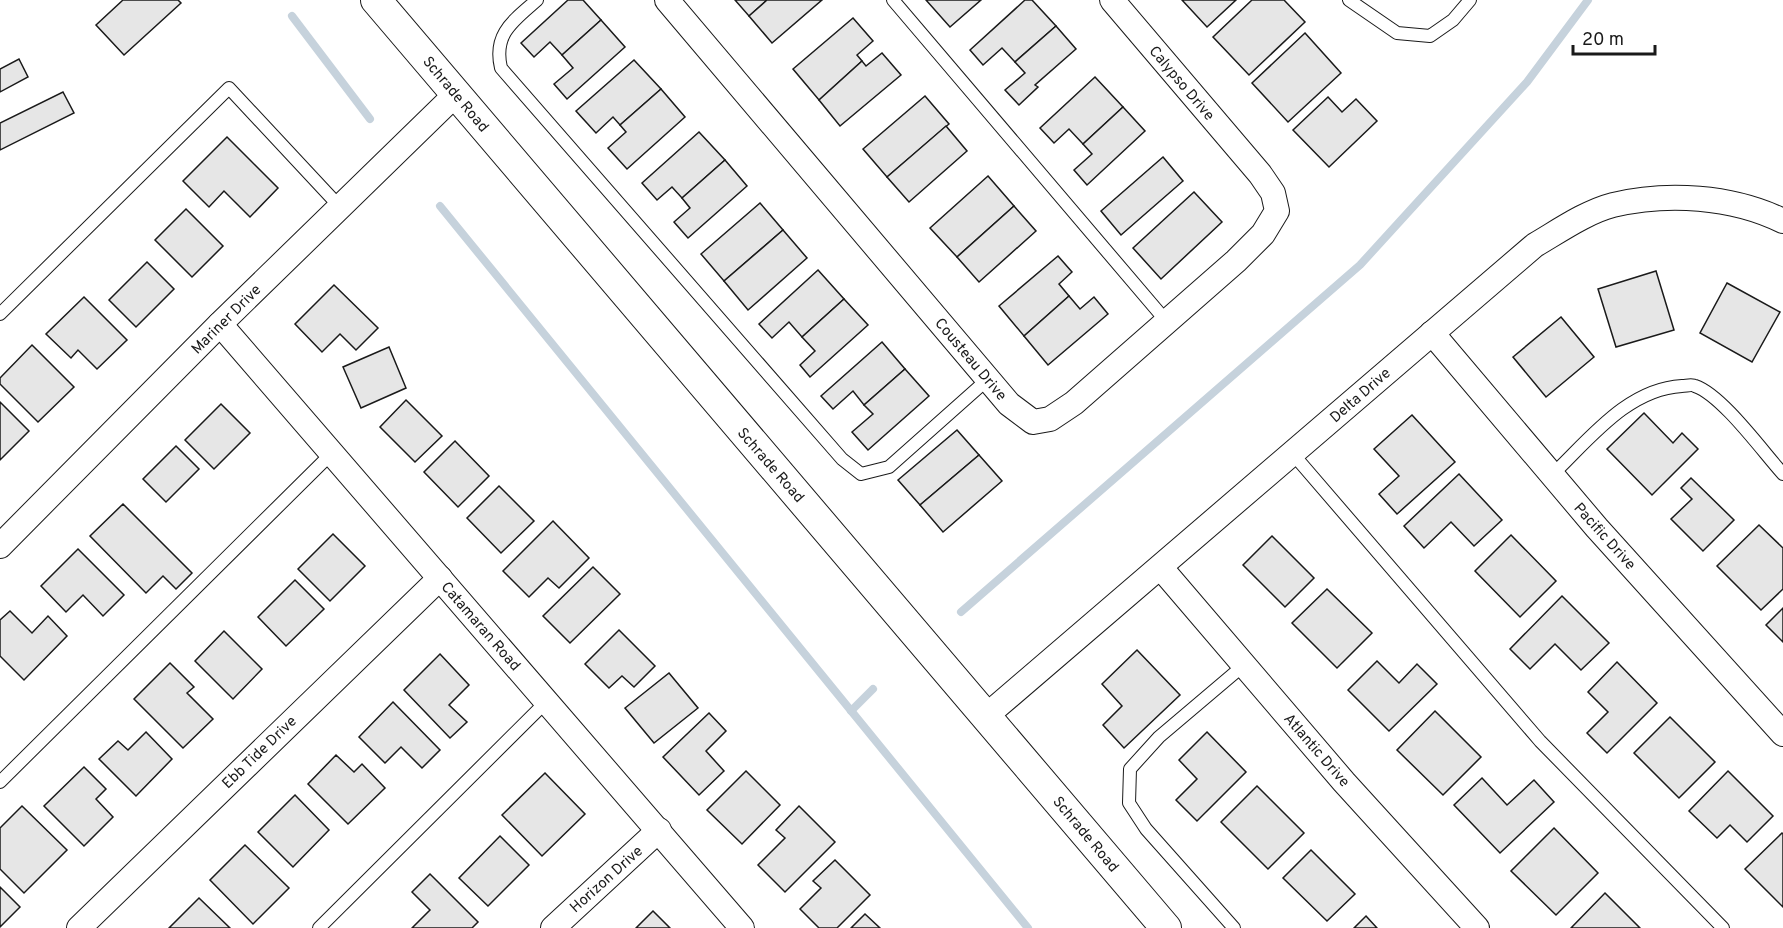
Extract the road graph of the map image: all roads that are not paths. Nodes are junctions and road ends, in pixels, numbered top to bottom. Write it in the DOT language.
graph roads {
  1 [pos="376,0"];
  2 [pos="537,0"];
  3 [pos="667,0"];
  4 [pos="893,0"];
  5 [pos="1112,0"];
  6 [pos="1349,0"];
  7 [pos="1470,0"];
  8 [pos="456,94"];
  9 [pos="1252,165"];
  10 [pos="340,207"];
  11 [pos="1783,221"];
  12 [pos="0,314"];
  13 [pos="1167,322"];
  14 [pos="220,324"];
  15 [pos="1432,333"];
  16 [pos="988,380"];
  17 [pos="332,453"];
  18 [pos="1293,454"];
  19 [pos="1783,474"];
  20 [pos="1552,475"];
  21 [pos="0,546"];
  22 [pos="1161,568"];
  23 [pos="440,579"];
  24 [pos="1244,665"];
  25 [pos="547,701"];
  26 [pos="986,716"];
  27 [pos="1783,734"];
  28 [pos="0,782"];
  29 [pos="659,830"];
  30 [pos="79,928"];
  31 [pos="319,928"];
  32 [pos="553,928"];
  33 [pos="742,928"];
  34 [pos="1166,928"];
  35 [pos="1234,928"];
  36 [pos="1476,928"];
  37 [pos="1723,928"];
  1 -- 8 [label="street, Schrade Road"];
  2 -- 16 [label="lane"];
  3 -- 16 [label="street, Cousteau Drive"];
  4 -- 13 [label="lane"];
  5 -- 9 [label="street, Calypso Drive"];
  6 -- 7 [label="lane"];
  8 -- 10 [label="street, Mariner Drive"];
  8 -- 26 [label="street, Schrade Road"];
  9 -- 13 [label="street, Cousteau Drive"];
  10 -- 12 [label="lane"];
  10 -- 14 [label="street, Mariner Drive"];
  11 -- 15 [label="street, Delta Drive"];
  13 -- 16 [label="street, Cousteau Drive"];
  14 -- 17 [label="street, Catamaran Road"];
  14 -- 21 [label="street, Mariner Drive"];
  15 -- 18 [label="street, Delta Drive"];
  15 -- 20 [label="street, Pacific Drive"];
  17 -- 23 [label="street, Catamaran Road"];
  17 -- 28 [label="lane"];
  18 -- 22 [label="street, Delta Drive"];
  18 -- 37 [label="lane"];
  19 -- 20 [label="lane"];
  20 -- 27 [label="street, Pacific Drive"];
  22 -- 24 [label="street, Atlantic Drive"];
  22 -- 26 [label="street, Delta Drive"];
  23 -- 25 [label="street, Catamaran Road"];
  23 -- 30 [label="street, Ebb Tide Drive"];
  24 -- 35 [label="lane"];
  24 -- 36 [label="street, Atlantic Drive"];
  25 -- 29 [label="street, Catamaran Road"];
  25 -- 31 [label="lane"];
  26 -- 34 [label="street, Schrade Road"];
  29 -- 32 [label="street, Horizon Drive"];
  29 -- 33 [label="street, Catamaran Road"];
}
